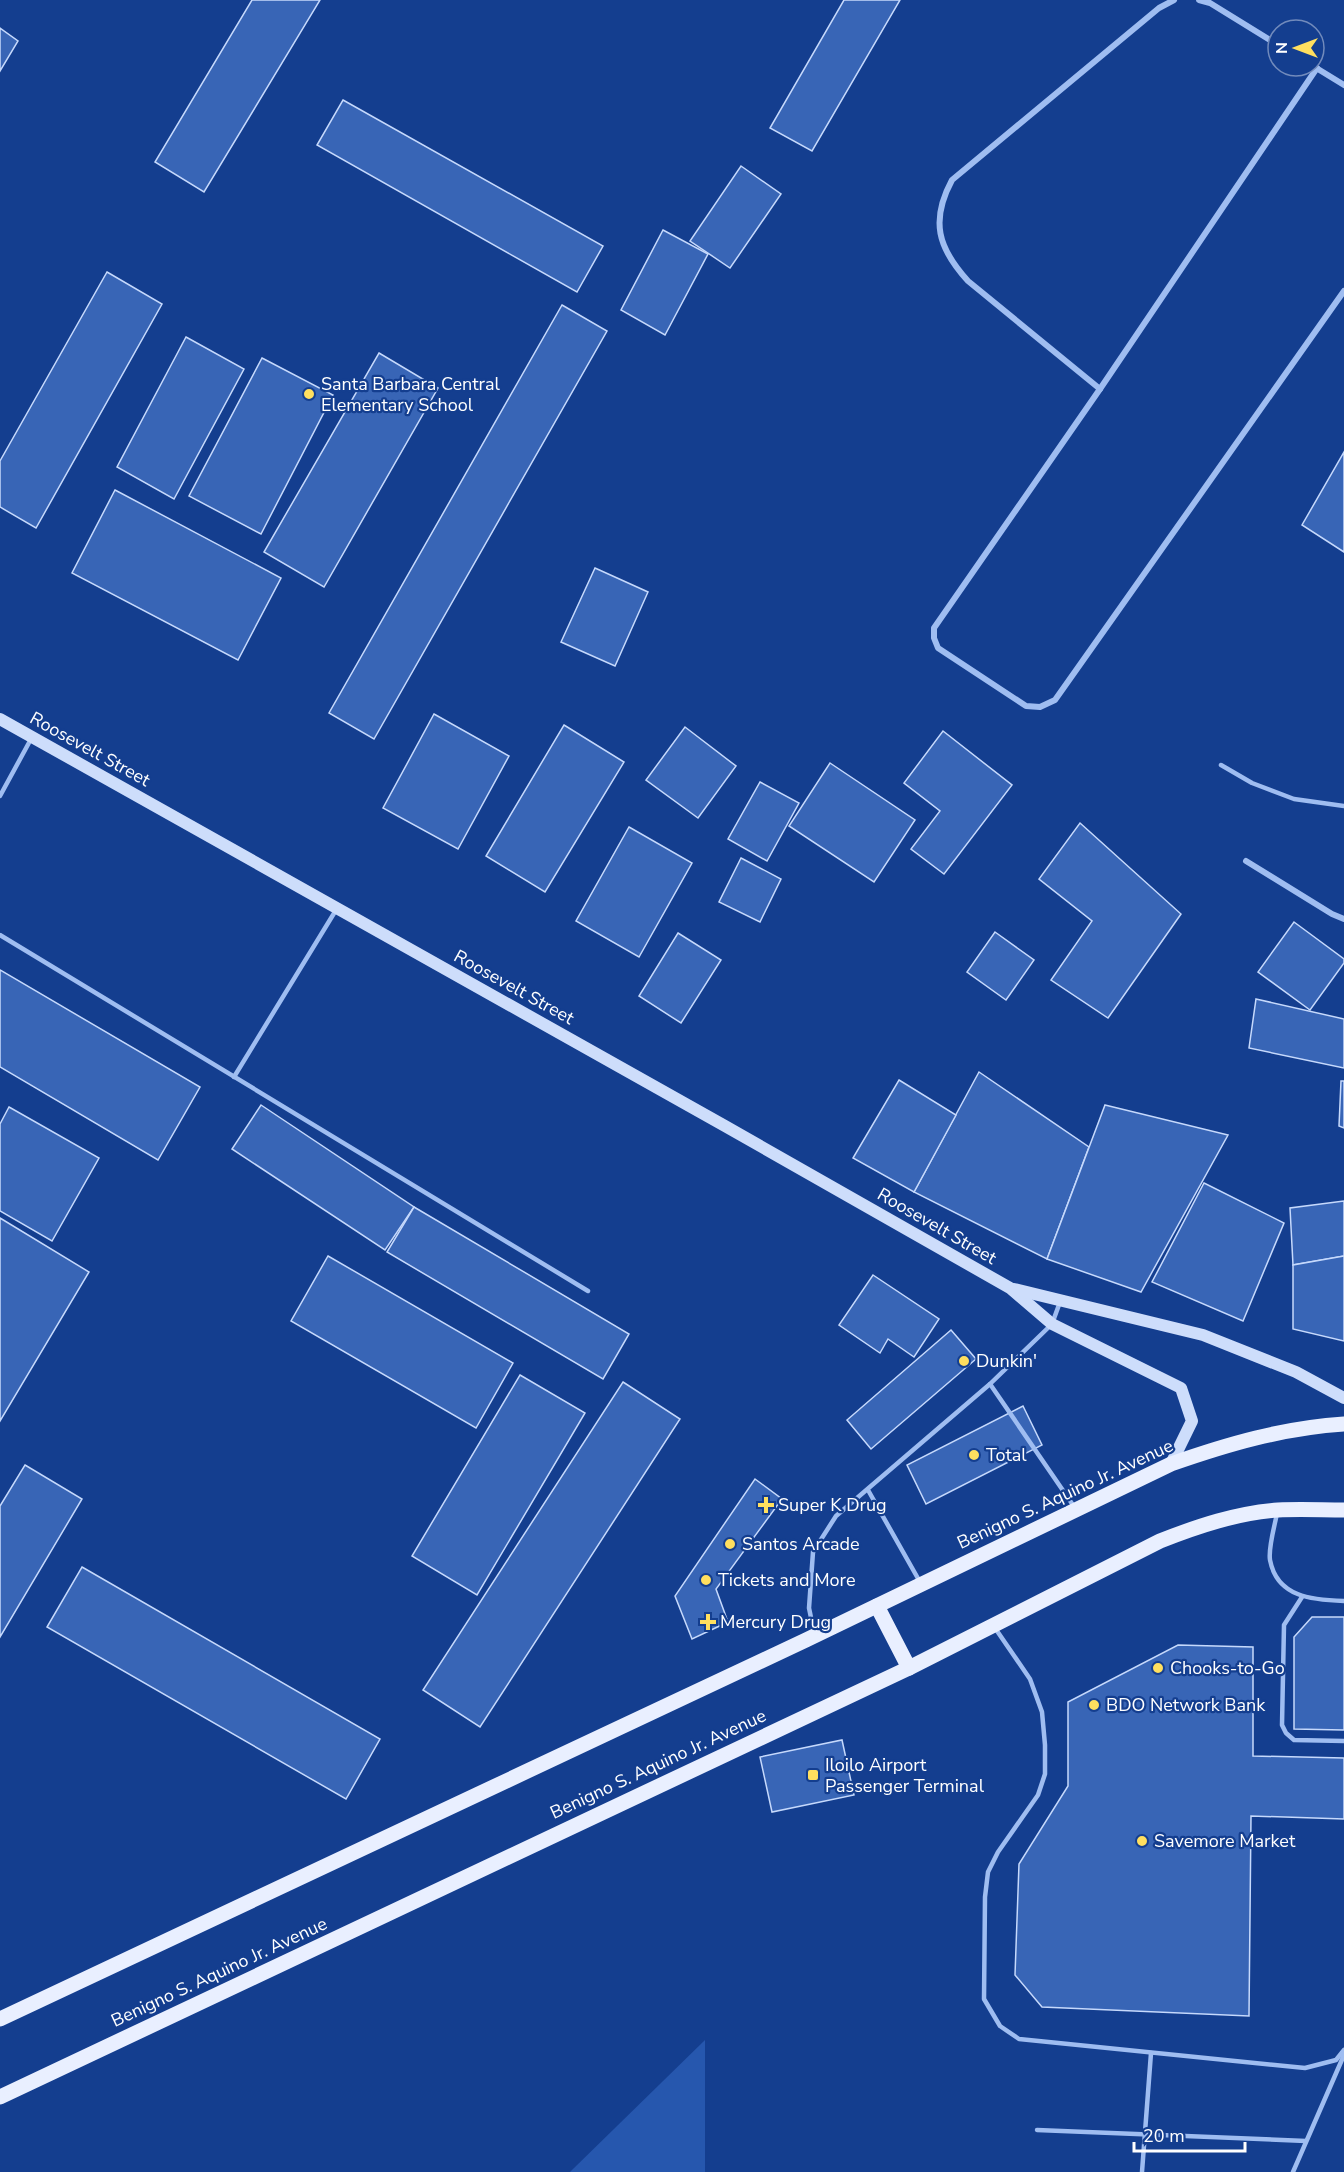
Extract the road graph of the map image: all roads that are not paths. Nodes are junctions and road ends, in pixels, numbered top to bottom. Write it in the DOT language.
graph roads {
  1 [pos="1174,0"];
  2 [pos="1199,0"];
  3 [pos="1266,38"];
  4 [pos="1326,74"];
  5 [pos="1308,78"];
  6 [pos="1344,85"];
  7 [pos="1344,291"];
  8 [pos="1100,389"];
  9 [pos="0,719"];
  10 [pos="32,737"];
  11 [pos="1221,765"];
  12 [pos="0,796"];
  13 [pos="1344,806"];
  14 [pos="1245,861"];
  15 [pos="336,909"];
  16 [pos="1344,919"];
  17 [pos="0,935"];
  18 [pos="234,1077"];
  19 [pos="1010,1288"];
  20 [pos="588,1291"];
  21 [pos="1060,1299"];
  22 [pos="1052,1324"];
  23 [pos="990,1384"];
  24 [pos="1344,1398"];
  25 [pos="1344,1424"];
  26 [pos="1171,1464"];
  27 [pos="868,1490"];
  28 [pos="1075,1508"];
  29 [pos="1277,1510"];
  30 [pos="1344,1510"];
  31 [pos="921,1584"];
  32 [pos="1302,1597"];
  33 [pos="1344,1600"];
  34 [pos="877,1606"];
  35 [pos="994,1626"];
  36 [pos="814,1635"];
  37 [pos="909,1668"];
  38 [pos="1344,1741"];
  39 [pos="0,2019"];
  40 [pos="1151,2053"];
  41 [pos="1344,2053"];
  42 [pos="0,2097"];
  43 [pos="1037,2130"];
  44 [pos="1145,2134"];
  45 [pos="1306,2141"];
  46 [pos="1142,2172"];
  47 [pos="1293,2172"];
  1 -- 8 [label="street"];
  2 -- 3 [label="street"];
  4 -- 6 [label="street"];
  5 -- 8 [label="street"];
  7 -- 8 [label="street"];
  9 -- 10 [label="main road, Roosevelt Street"];
  10 -- 12 [label="lane"];
  10 -- 15 [label="main road, Roosevelt Street"];
  11 -- 13 [label="lane"];
  14 -- 16 [label="street"];
  15 -- 18 [label="lane"];
  15 -- 19 [label="main road, Roosevelt Street"];
  17 -- 18 [label="lane"];
  18 -- 20 [label="lane"];
  19 -- 21 [label="main road, Roosevelt Street"];
  19 -- 22 [label="main road, Roosevelt Street"];
  21 -- 22 [label="lane"];
  21 -- 24 [label="main road, Roosevelt Street"];
  22 -- 23 [label="lane"];
  22 -- 26 [label="main road, Roosevelt Street"];
  23 -- 27 [label="lane"];
  23 -- 28 [label="lane"];
  25 -- 26 [label="main road, Benigno S. Aquino Jr. Avenue"];
  26 -- 28 [label="main road, Benigno S. Aquino Jr. Avenue"];
  27 -- 31 [label="lane"];
  27 -- 36 [label="lane"];
  28 -- 31 [label="main road, Benigno S. Aquino Jr. Avenue"];
  29 -- 30 [label="main road, Benigno S. Aquino Jr. Avenue"];
  29 -- 32 [label="lane"];
  29 -- 35 [label="main road, Benigno S. Aquino Jr. Avenue"];
  31 -- 34 [label="main road, Benigno S. Aquino Jr. Avenue"];
  32 -- 33 [label="lane"];
  32 -- 38 [label="lane"];
  34 -- 36 [label="main road, Benigno S. Aquino Jr. Avenue"];
  34 -- 37 [label="main road"];
  35 -- 37 [label="main road, Benigno S. Aquino Jr. Avenue"];
  35 -- 40 [label="lane"];
  36 -- 39 [label="main road, Benigno S. Aquino Jr. Avenue"];
  37 -- 42 [label="main road, Benigno S. Aquino Jr. Avenue"];
  40 -- 41 [label="lane"];
  40 -- 44 [label="lane"];
  41 -- 45 [label="lane"];
  43 -- 44 [label="lane"];
  44 -- 45 [label="lane"];
  44 -- 46 [label="lane"];
  45 -- 47 [label="lane"];
}
